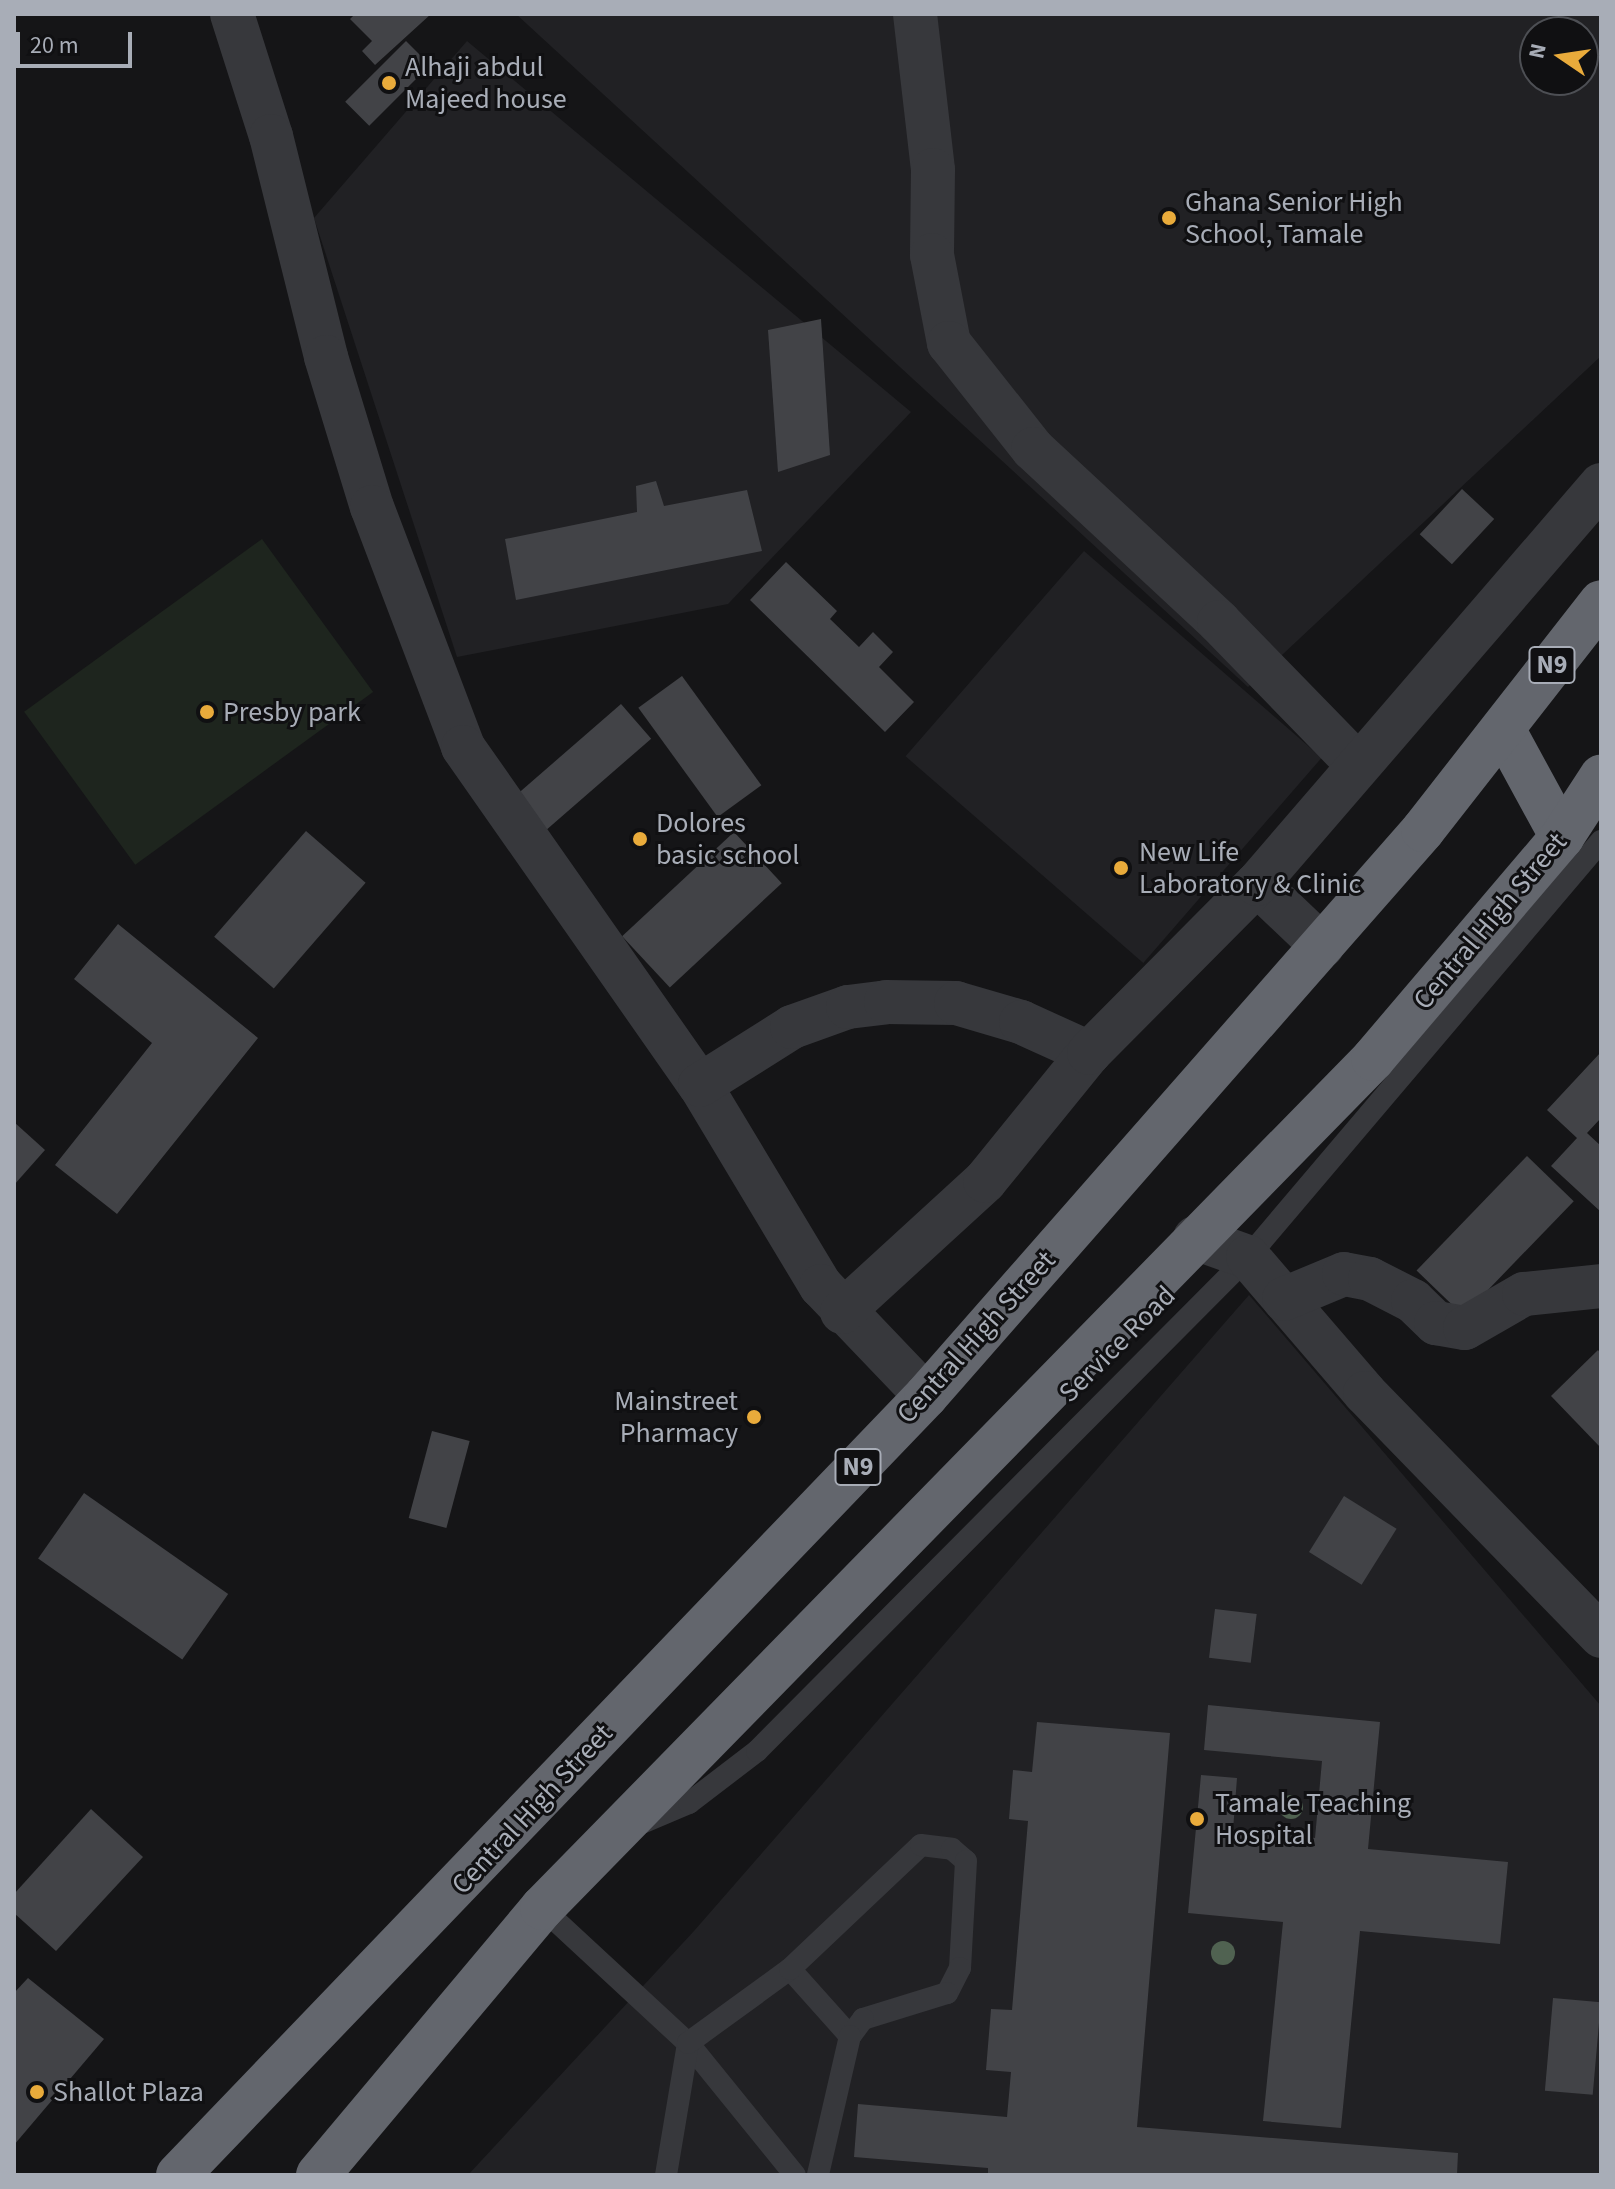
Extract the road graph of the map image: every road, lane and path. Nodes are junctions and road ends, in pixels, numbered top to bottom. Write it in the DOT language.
graph roads {
  1 [pos="232,14"];
  2 [pos="915,14"];
  3 [pos="1601,485"];
  4 [pos="1601,602"];
  5 [pos="1503,729"];
  6 [pos="1357,764"];
  7 [pos="1601,777"];
  8 [pos="1582,839"];
  9 [pos="1257,884"];
  10 [pos="1322,946"];
  11 [pos="1089,1053"];
  12 [pos="700,1085"];
  13 [pos="1195,1238"];
  14 [pos="1248,1257"];
  15 [pos="1601,1286"];
  16 [pos="1284,1299"];
  17 [pos="842,1312"];
  18 [pos="926,1396"];
  19 [pos="1601,1636"];
  20 [pos="623,1830"];
  21 [pos="542,1908"];
  22 [pos="790,1969"];
  23 [pos="850,2036"];
  24 [pos="688,2043"];
  25 [pos="178,2175"];
  26 [pos="318,2175"];
  27 [pos="666,2175"];
  28 [pos="795,2175"];
  29 [pos="818,2175"];
  1 -- 12 [label="street"];
  2 -- 6 [label="street"];
  3 -- 6 [label="street"];
  4 -- 5 [label="highway, Central High Street / N9"];
  5 -- 8 [label="highway"];
  5 -- 10 [label="highway, Central High Street / N9"];
  6 -- 9 [label="street"];
  7 -- 8 [label="highway, Central High Street"];
  8 -- 13 [label="highway, Central High Street"];
  8 -- 14 [label="lane, Service Road"];
  9 -- 10 [label="street"];
  9 -- 11 [label="street"];
  10 -- 18 [label="highway, Central High Street / N9"];
  11 -- 12 [label="street"];
  11 -- 17 [label="street"];
  12 -- 17 [label="street"];
  13 -- 14 [label="street"];
  13 -- 20 [label="highway, Central High Street"];
  14 -- 16 [label="street"];
  14 -- 20 [label="lane, Service Road"];
  15 -- 16 [label="street"];
  16 -- 19 [label="street"];
  17 -- 18 [label="street"];
  18 -- 25 [label="highway, Central High Street / N9"];
  20 -- 21 [label="highway, Central High Street"];
  21 -- 24 [label="lane"];
  21 -- 26 [label="highway, Central High Street"];
  22 -- 23 [label="lane"];
  22 -- 23 [label="lane"];
  22 -- 24 [label="lane"];
  23 -- 29 [label="lane"];
  24 -- 27 [label="lane"];
  24 -- 28 [label="lane"];
}
